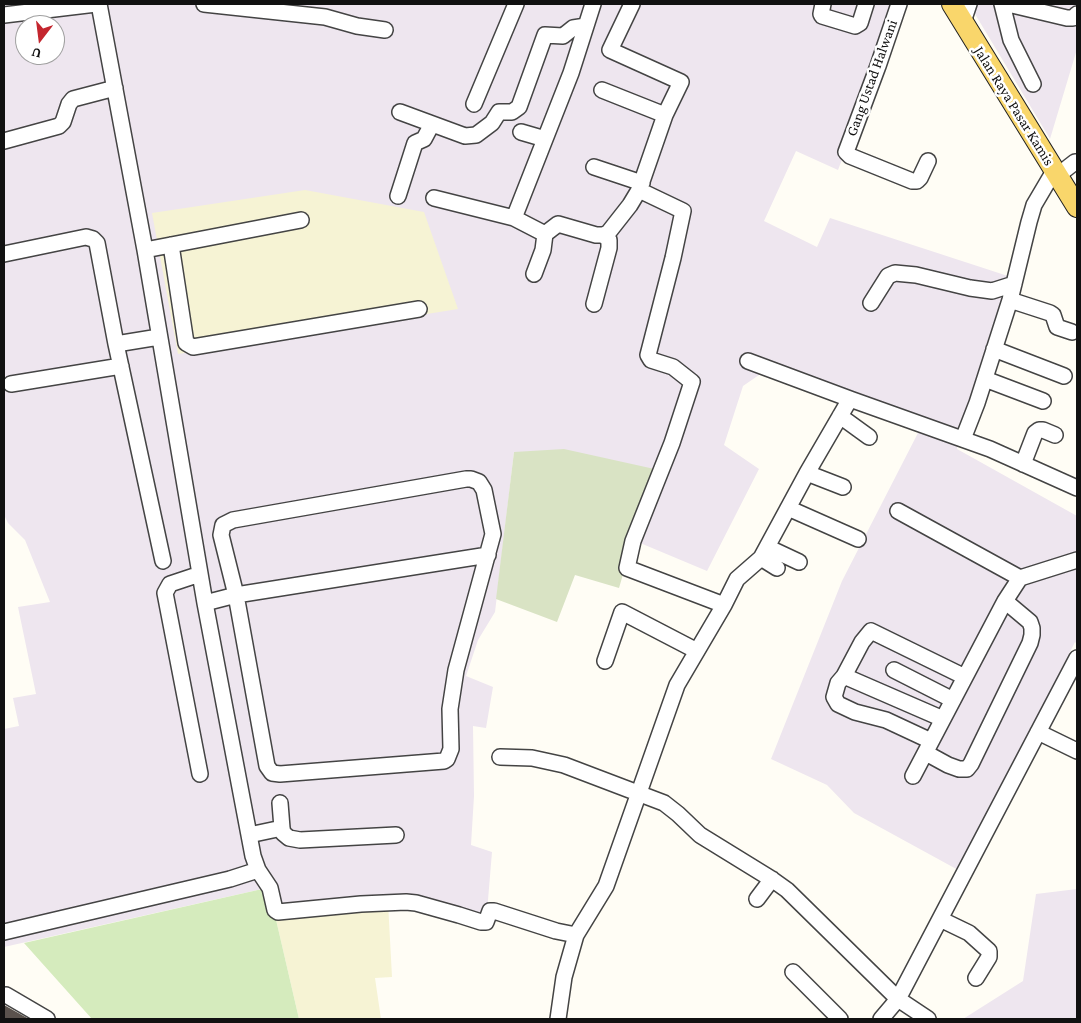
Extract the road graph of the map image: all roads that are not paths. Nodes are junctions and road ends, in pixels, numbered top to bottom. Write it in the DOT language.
graph roads {
  1 [pos="98,4"];
  2 [pos="204,4"];
  3 [pos="516,4"];
  4 [pos="593,4"];
  5 [pos="632,4"];
  6 [pos="823,4"];
  7 [pos="866,4"];
  8 [pos="899,4"];
  9 [pos="952,4"];
  10 [pos="1002,4"];
  11 [pos="1008,4"];
  12 [pos="326,10"];
  13 [pos="966,13"];
  14 [pos="1077,14"];
  15 [pos="4,15"];
  16 [pos="586,26"];
  17 [pos="385,30"];
  18 [pos="1033,84"];
  19 [pos="115,88"];
  20 [pos="602,90"];
  21 [pos="474,104"];
  22 [pos="400,112"];
  23 [pos="665,115"];
  24 [pos="432,124"];
  25 [pos="521,132"];
  26 [pos="545,139"];
  27 [pos="4,141"];
  28 [pos="928,161"];
  29 [pos="1075,162"];
  30 [pos="594,167"];
  31 [pos="1056,173"];
  32 [pos="640,187"];
  33 [pos="398,196"];
  34 [pos="434,198"];
  35 [pos="1077,207"];
  36 [pos="514,218"];
  37 [pos="301,220"];
  38 [pos="545,234"];
  39 [pos="603,235"];
  40 [pos="170,245"];
  41 [pos="144,250"];
  42 [pos="4,254"];
  43 [pos="534,274"];
  44 [pos="1014,284"];
  45 [pos="1010,300"];
  46 [pos="871,303"];
  47 [pos="594,304"];
  48 [pos="419,309"];
  49 [pos="1072,332"];
  50 [pos="159,338"];
  51 [pos="116,344"];
  52 [pos="994,350"];
  53 [pos="748,361"];
  54 [pos="121,366"];
  55 [pos="1064,376"];
  56 [pos="985,379"];
  57 [pos="10,384"];
  58 [pos="850,399"];
  59 [pos="1043,401"];
  60 [pos="840,416"];
  61 [pos="1054,435"];
  62 [pos="869,438"];
  63 [pos="963,439"];
  64 [pos="1023,464"];
  65 [pos="807,472"];
  66 [pos="843,487"];
  67 [pos="1077,488"];
  68 [pos="788,508"];
  69 [pos="898,511"];
  70 [pos="858,539"];
  71 [pos="764,552"];
  72 [pos="488,555"];
  73 [pos="1077,560"];
  74 [pos="163,561"];
  75 [pos="799,562"];
  76 [pos="777,568"];
  77 [pos="200,574"];
  78 [pos="1020,578"];
  79 [pos="236,595"];
  80 [pos="1005,601"];
  81 [pos="205,603"];
  82 [pos="724,606"];
  83 [pos="697,650"];
  84 [pos="1077,658"];
  85 [pos="605,661"];
  86 [pos="894,670"];
  87 [pos="844,676"];
  88 [pos="964,677"];
  89 [pos="953,700"];
  90 [pos="943,719"];
  91 [pos="1038,732"];
  92 [pos="929,747"];
  93 [pos="1077,751"];
  94 [pos="500,757"];
  95 [pos="200,774"];
  96 [pos="913,776"];
  97 [pos="638,793"];
  98 [pos="280,803"];
  99 [pos="282,828"];
  100 [pos="249,835"];
  101 [pos="396,835"];
  102 [pos="258,870"];
  103 [pos="772,879"];
  104 [pos="757,899"];
  105 [pos="940,919"];
  106 [pos="4,932"];
  107 [pos="576,935"];
  108 [pos="793,972"];
  109 [pos="976,978"];
  110 [pos="6,996"];
  111 [pos="898,999"];
  112 [pos="29,1015"];
  113 [pos="47,1019"];
  114 [pos="558,1019"];
  115 [pos="840,1019"];
  116 [pos="881,1019"];
  117 [pos="928,1019"];
  1 -- 15 [label="street"];
  1 -- 19 [label="street"];
  2 -- 12 [label="street"];
  3 -- 21 [label="street"];
  4 -- 16 [label="street"];
  5 -- 23 [label="street"];
  6 -- 7 [label="street"];
  8 -- 28 [label="street, Gang Ustad Halwani"];
  9 -- 13 [label="main road, Jalan Raya Pasar Kamis"];
  10 -- 18 [label="street"];
  11 -- 14 [label="street"];
  12 -- 17 [label="street"];
  13 -- 31 [label="main road, Jalan Raya Pasar Kamis"];
  16 -- 24 [label="street"];
  16 -- 26 [label="street"];
  19 -- 27 [label="street"];
  19 -- 41 [label="street"];
  20 -- 23 [label="street"];
  22 -- 24 [label="street"];
  23 -- 32 [label="street"];
  24 -- 33 [label="street"];
  25 -- 26 [label="street"];
  26 -- 36 [label="street"];
  29 -- 31 [label="street"];
  30 -- 32 [label="street"];
  31 -- 35 [label="main road, Jalan Raya Pasar Kamis"];
  31 -- 44 [label="street"];
  32 -- 39 [label="street"];
  32 -- 82 [label="street"];
  34 -- 36 [label="street"];
  36 -- 38 [label="street"];
  37 -- 40 [label="street"];
  38 -- 39 [label="street"];
  38 -- 43 [label="street"];
  39 -- 47 [label="street"];
  40 -- 41 [label="street"];
  40 -- 48 [label="street"];
  41 -- 50 [label="street"];
  42 -- 51 [label="street"];
  44 -- 45 [label="street"];
  44 -- 46 [label="street"];
  45 -- 49 [label="street"];
  45 -- 52 [label="street"];
  50 -- 51 [label="street"];
  50 -- 77 [label="street"];
  51 -- 54 [label="street"];
  52 -- 55 [label="street"];
  52 -- 56 [label="street"];
  53 -- 58 [label="street"];
  54 -- 57 [label="street"];
  54 -- 74 [label="street"];
  56 -- 59 [label="street"];
  56 -- 63 [label="street"];
  58 -- 60 [label="street"];
  58 -- 63 [label="street"];
  60 -- 62 [label="street"];
  60 -- 65 [label="street"];
  61 -- 64 [label="street"];
  63 -- 64 [label="street"];
  64 -- 67 [label="street"];
  65 -- 66 [label="street"];
  65 -- 68 [label="street"];
  68 -- 70 [label="street"];
  68 -- 71 [label="street"];
  69 -- 78 [label="street"];
  71 -- 75 [label="street"];
  71 -- 76 [label="street"];
  71 -- 82 [label="street"];
  72 -- 79 [label="street"];
  72 -- 79 [label="street"];
  72 -- 79 [label="street"];
  73 -- 78 [label="street"];
  77 -- 81 [label="street"];
  77 -- 95 [label="street"];
  78 -- 80 [label="street"];
  79 -- 81 [label="street"];
  80 -- 88 [label="street"];
  80 -- 92 [label="street"];
  81 -- 100 [label="street"];
  82 -- 83 [label="street"];
  83 -- 85 [label="street"];
  83 -- 97 [label="street"];
  84 -- 91 [label="street"];
  86 -- 89 [label="street"];
  87 -- 88 [label="street"];
  87 -- 90 [label="street"];
  87 -- 92 [label="street"];
  88 -- 89 [label="street"];
  89 -- 90 [label="street"];
  90 -- 92 [label="street"];
  91 -- 93 [label="street"];
  91 -- 105 [label="street"];
  92 -- 96 [label="street"];
  94 -- 97 [label="street"];
  97 -- 103 [label="street"];
  97 -- 107 [label="street"];
  98 -- 99 [label="street"];
  99 -- 100 [label="street"];
  99 -- 101 [label="street"];
  100 -- 102 [label="street"];
  102 -- 106 [label="street"];
  102 -- 107 [label="street"];
  103 -- 104 [label="street"];
  103 -- 111 [label="street"];
  105 -- 109 [label="street"];
  105 -- 111 [label="street"];
  107 -- 114 [label="street"];
  108 -- 115 [label="street"];
  110 -- 112 [label="street"];
  111 -- 116 [label="street"];
  111 -- 117 [label="street"];
  112 -- 113 [label="street"];
}
